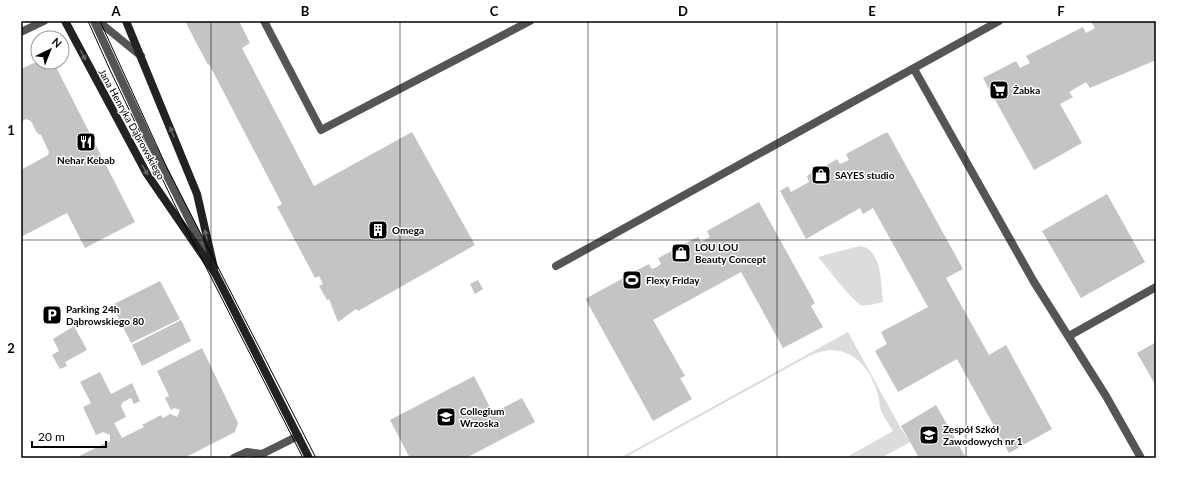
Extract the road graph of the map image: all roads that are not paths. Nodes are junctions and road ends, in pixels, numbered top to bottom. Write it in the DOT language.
graph roads {
  1 [pos="44,21"];
  2 [pos="64,21"];
  3 [pos="96,21"];
  4 [pos="126,21"];
  5 [pos="264,21"];
  6 [pos="530,21"];
  7 [pos="999,21"];
  8 [pos="21,32"];
  9 [pos="141,56"];
  10 [pos="914,69"];
  11 [pos="556,266"];
  12 [pos="215,272"];
  13 [pos="1156,287"];
  14 [pos="1069,336"];
  15 [pos="298,436"];
  16 [pos="260,456"];
  17 [pos="234,458"];
  18 [pos="309,458"];
  19 [pos="1141,458"];
  1 -- 8 [label="street"];
  2 -- 12 [label="street, Jana Henryka Dąbrowskiego, one-way"];
  3 -- 9 [label="street"];
  3 -- 12 [label="street"];
  4 -- 9 [label="street, Jana Henryka Dąbrowskiego"];
  5 -- 6 [label="street"];
  7 -- 10 [label="street"];
  12 -- 9 [label="street, Jana Henryka Dąbrowskiego, one-way"];
  10 -- 11 [label="street"];
  10 -- 14 [label="street"];
  12 -- 15 [label="street, Jana Henryka Dąbrowskiego"];
  13 -- 14 [label="street"];
  14 -- 19 [label="street"];
  15 -- 16 [label="street"];
  15 -- 18 [label="street, Jana Henryka Dąbrowskiego"];
  16 -- 17 [label="street"];
}
